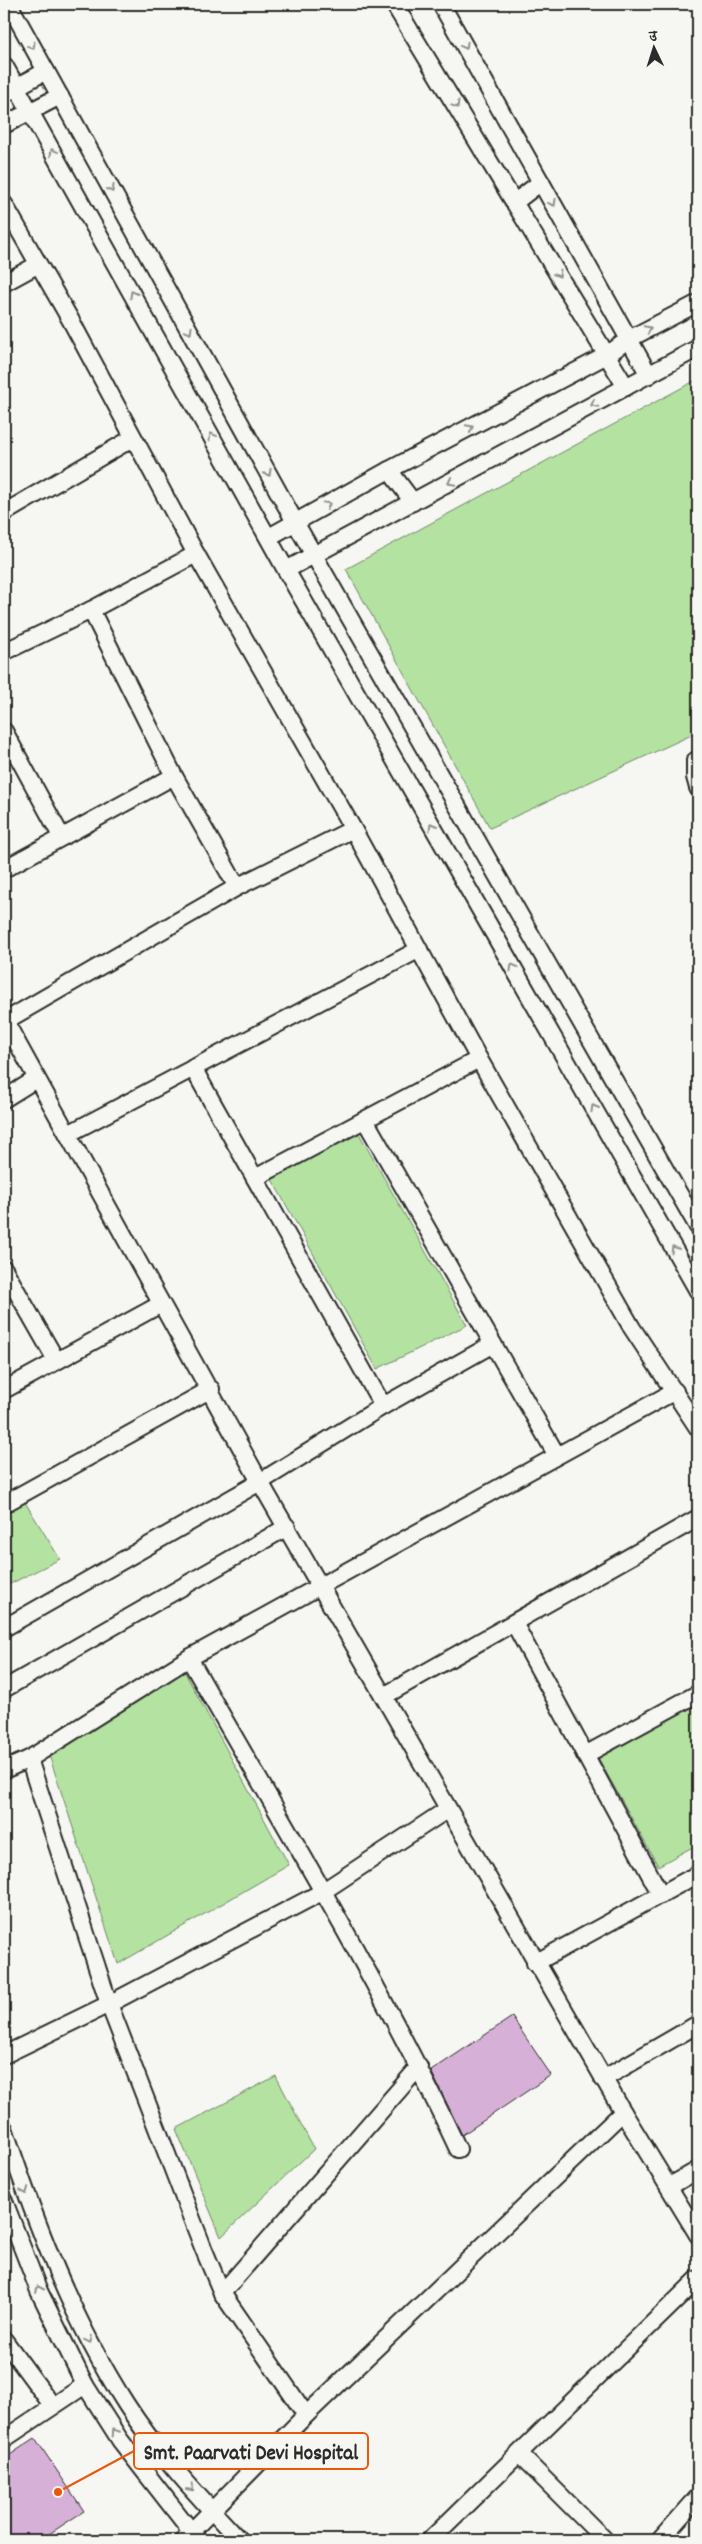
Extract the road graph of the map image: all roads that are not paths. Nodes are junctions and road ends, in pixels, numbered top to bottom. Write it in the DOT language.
graph roads {
  1 [pos="9,4"];
  2 [pos="394,4"];
  3 [pos="441,4"];
  4 [pos="4,65"];
  5 [pos="46,71"];
  6 [pos="10,91"];
  7 [pos="60,96"];
  8 [pos="31,111"];
  9 [pos="4,125"];
  10 [pos="541,182"];
  11 [pos="514,202"];
  12 [pos="4,204"];
  13 [pos="37,265"];
  14 [pos="4,282"];
  15 [pos="698,303"];
  16 [pos="629,339"];
  17 [pos="698,348"];
  18 [pos="607,355"];
  19 [pos="649,375"];
  20 [pos="626,387"];
  21 [pos="133,438"];
  22 [pos="389,470"];
  23 [pos="413,502"];
  24 [pos="4,513"];
  25 [pos="295,522"];
  26 [pos="269,537"];
  27 [pos="196,554"];
  28 [pos="314,555"];
  29 [pos="286,570"];
  30 [pos="91,610"];
  31 [pos="4,652"];
  32 [pos="4,731"];
  33 [pos="698,761"];
  34 [pos="174,776"];
  35 [pos="698,788"];
  36 [pos="353,829"];
  37 [pos="62,836"];
  38 [pos="4,869"];
  39 [pos="237,887"];
  40 [pos="418,950"];
  41 [pos="4,1020"];
  42 [pos="479,1059"];
  43 [pos="193,1068"];
  44 [pos="36,1079"];
  45 [pos="4,1099"];
  46 [pos="365,1120"];
  47 [pos="68,1134"];
  48 [pos="255,1178"];
  49 [pos="698,1228"];
  50 [pos="4,1269"];
  51 [pos="698,1291"];
  52 [pos="161,1304"];
  53 [pos="493,1344"];
  54 [pos="56,1360"];
  55 [pos="211,1389"];
  56 [pos="4,1390"];
  57 [pos="675,1391"];
  58 [pos="383,1406"];
  59 [pos="698,1428"];
  60 [pos="556,1454"];
  61 [pos="260,1482"];
  62 [pos="4,1504"];
  63 [pos="698,1518"];
  64 [pos="287,1527"];
  65 [pos="322,1587"];
  66 [pos="514,1623"];
  67 [pos="4,1628"];
  68 [pos="189,1658"];
  69 [pos="4,1689"];
  70 [pos="698,1695"];
  71 [pos="384,1696"];
  72 [pos="585,1755"];
  73 [pos="29,1759"];
  74 [pos="4,1770"];
  75 [pos="448,1808"];
  76 [pos="698,1874"];
  77 [pos="322,1892"];
  78 [pos="661,1895"];
  79 [pos="535,1963"];
  80 [pos="109,2004"];
  81 [pos="698,2024"];
  82 [pos="4,2056"];
  83 [pos="419,2066"];
  84 [pos="603,2079"];
  85 [pos="623,2112"];
  86 [pos="4,2128"];
  87 [pos="458,2149"];
  88 [pos="698,2170"];
  89 [pos="670,2186"];
  90 [pos="4,2201"];
  91 [pos="698,2235"];
  92 [pos="698,2279"];
  93 [pos="222,2293"];
  94 [pos="5,2343"];
  95 [pos="85,2385"];
  96 [pos="52,2405"];
  97 [pos="306,2415"];
  98 [pos="4,2439"];
  99 [pos="519,2454"];
  100 [pos="698,2497"];
  101 [pos="212,2511"];
  102 [pos="190,2538"];
  103 [pos="239,2540"];
  104 [pos="430,2540"];
  105 [pos="605,2540"];
  106 [pos="660,2540"];
  1 -- 5 [label="street, one-way"];
  2 -- 11 [label="street, one-way"];
  3 -- 10 [label="street, one-way"];
  4 -- 6 [label="street"];
  5 -- 6 [label="street"];
  5 -- 7 [label="street"];
  6 -- 8 [label="street"];
  7 -- 8 [label="street"];
  7 -- 25 [label="street, one-way"];
  8 -- 9 [label="street"];
  26 -- 8 [label="street, one-way"];
  10 -- 11 [label="street"];
  10 -- 16 [label="street, one-way"];
  11 -- 18 [label="street, one-way"];
  12 -- 13 [label="street"];
  13 -- 14 [label="street"];
  13 -- 21 [label="street"];
  16 -- 15 [label="street, one-way"];
  16 -- 18 [label="street"];
  16 -- 19 [label="street"];
  17 -- 19 [label="street"];
  18 -- 20 [label="street"];
  22 -- 18 [label="street, one-way"];
  19 -- 20 [label="street"];
  20 -- 23 [label="street, one-way"];
  21 -- 24 [label="street"];
  21 -- 27 [label="street"];
  22 -- 23 [label="street"];
  25 -- 22 [label="street, one-way"];
  23 -- 28 [label="street"];
  25 -- 26 [label="street"];
  25 -- 28 [label="street"];
  26 -- 29 [label="street"];
  27 -- 30 [label="street"];
  27 -- 36 [label="street"];
  28 -- 29 [label="street"];
  28 -- 49 [label="street"];
  51 -- 29 [label="street, one-way"];
  30 -- 31 [label="street"];
  30 -- 34 [label="street"];
  32 -- 37 [label="street"];
  33 -- 35 [label="street"];
  34 -- 37 [label="street"];
  34 -- 39 [label="street"];
  36 -- 39 [label="street"];
  36 -- 40 [label="street"];
  37 -- 38 [label="street"];
  39 -- 41 [label="street"];
  40 -- 42 [label="street"];
  40 -- 43 [label="street"];
  41 -- 44 [label="street"];
  42 -- 46 [label="street"];
  42 -- 57 [label="street"];
  43 -- 47 [label="street"];
  43 -- 48 [label="street"];
  44 -- 45 [label="street"];
  44 -- 47 [label="street"];
  46 -- 48 [label="street"];
  46 -- 53 [label="street"];
  47 -- 52 [label="street"];
  48 -- 58 [label="street"];
  50 -- 54 [label="street"];
  52 -- 54 [label="street"];
  52 -- 55 [label="street"];
  53 -- 58 [label="street"];
  53 -- 60 [label="street"];
  54 -- 56 [label="street"];
  55 -- 61 [label="street"];
  55 -- 62 [label="street"];
  57 -- 59 [label="street"];
  57 -- 60 [label="street"];
  58 -- 61 [label="street"];
  60 -- 65 [label="street"];
  61 -- 64 [label="street"];
  61 -- 67 [label="street"];
  63 -- 66 [label="street"];
  64 -- 65 [label="street"];
  64 -- 69 [label="street"];
  65 -- 68 [label="street"];
  65 -- 71 [label="street"];
  66 -- 71 [label="street"];
  66 -- 72 [label="street"];
  68 -- 73 [label="street"];
  68 -- 77 [label="street"];
  70 -- 72 [label="street"];
  71 -- 75 [label="street"];
  72 -- 78 [label="street"];
  73 -- 74 [label="street"];
  73 -- 80 [label="street"];
  75 -- 77 [label="street"];
  75 -- 79 [label="street"];
  76 -- 78 [label="street"];
  77 -- 80 [label="street"];
  77 -- 83 [label="street"];
  78 -- 79 [label="street"];
  79 -- 84 [label="street"];
  80 -- 82 [label="street"];
  80 -- 93 [label="street"];
  81 -- 84 [label="street"];
  83 -- 87 [label="street"];
  83 -- 93 [label="street"];
  84 -- 85 [label="street"];
  85 -- 89 [label="street"];
  85 -- 97 [label="street"];
  86 -- 101 [label="street, one-way"];
  88 -- 89 [label="street"];
  89 -- 91 [label="street"];
  95 -- 90 [label="street, one-way"];
  92 -- 99 [label="street"];
  93 -- 97 [label="street"];
  94 -- 96 [label="street"];
  95 -- 96 [label="street"];
  102 -- 95 [label="street, one-way"];
  96 -- 98 [label="street"];
  97 -- 101 [label="street"];
  99 -- 104 [label="street"];
  99 -- 105 [label="street"];
  100 -- 106 [label="street"];
  101 -- 102 [label="street"];
  101 -- 103 [label="street"];
}
